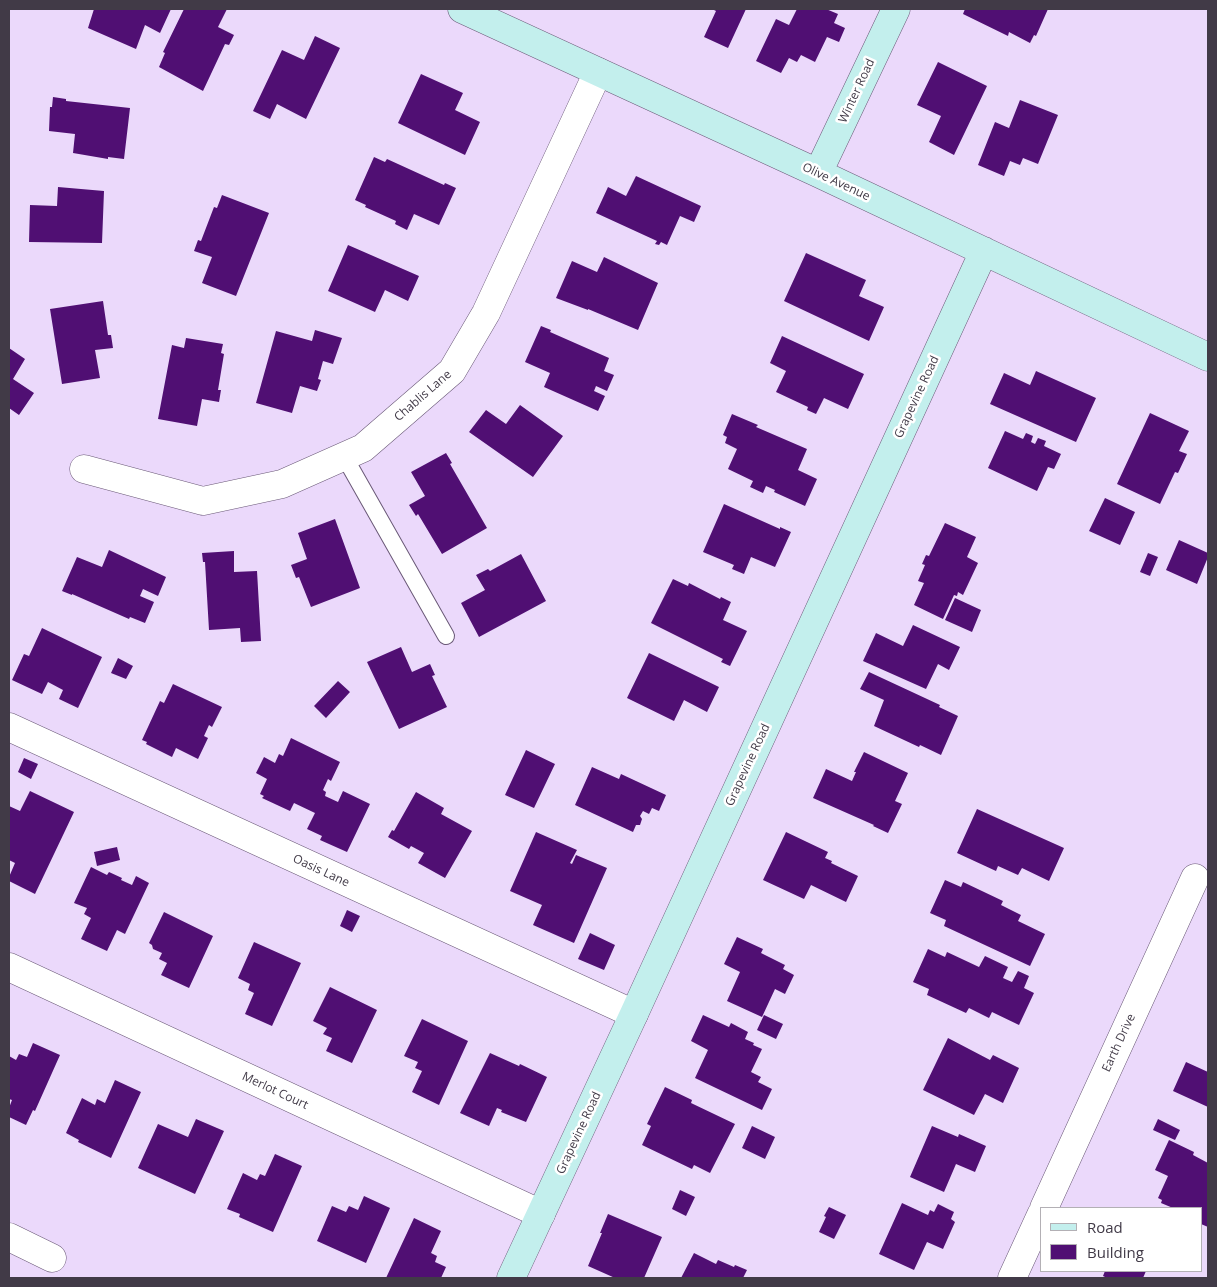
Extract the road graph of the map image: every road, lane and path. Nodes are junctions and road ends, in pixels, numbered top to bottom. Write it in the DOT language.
graph roads {
  1 [pos="462,9"];
  2 [pos="896,9"];
  3 [pos="598,72"];
  4 [pos="818,173"];
  5 [pos="984,251"];
  6 [pos="1208,357"];
  7 [pos="344,456"];
  8 [pos="84,469"];
  9 [pos="446,636"];
  10 [pos="9,727"];
  11 [pos="1195,878"];
  12 [pos="9,968"];
  13 [pos="634,1014"];
  14 [pos="1044,1207"];
  15 [pos="541,1214"];
  16 [pos="1040,1217"];
  17 [pos="9,1237"];
  18 [pos="52,1258"];
  19 [pos="511,1278"];
  20 [pos="1012,1278"];
  1 -- 3 [label="main road, Olive Avenue"];
  2 -- 4 [label="main road, Winter Road"];
  3 -- 4 [label="main road, Olive Avenue"];
  3 -- 7 [label="street, Chablis Lane"];
  4 -- 5 [label="main road, Olive Avenue"];
  5 -- 6 [label="main road, Olive Avenue"];
  5 -- 13 [label="main road, Grapevine Road"];
  7 -- 8 [label="street, Chablis Lane"];
  7 -- 9 [label="lane"];
  10 -- 13 [label="street, Oasis Lane"];
  11 -- 14 [label="street, Earth Drive"];
  12 -- 15 [label="street, Merlot Court"];
  13 -- 15 [label="main road, Grapevine Road"];
  15 -- 19 [label="main road, Grapevine Road"];
  16 -- 20 [label="street"];
  17 -- 18 [label="street"];
}
